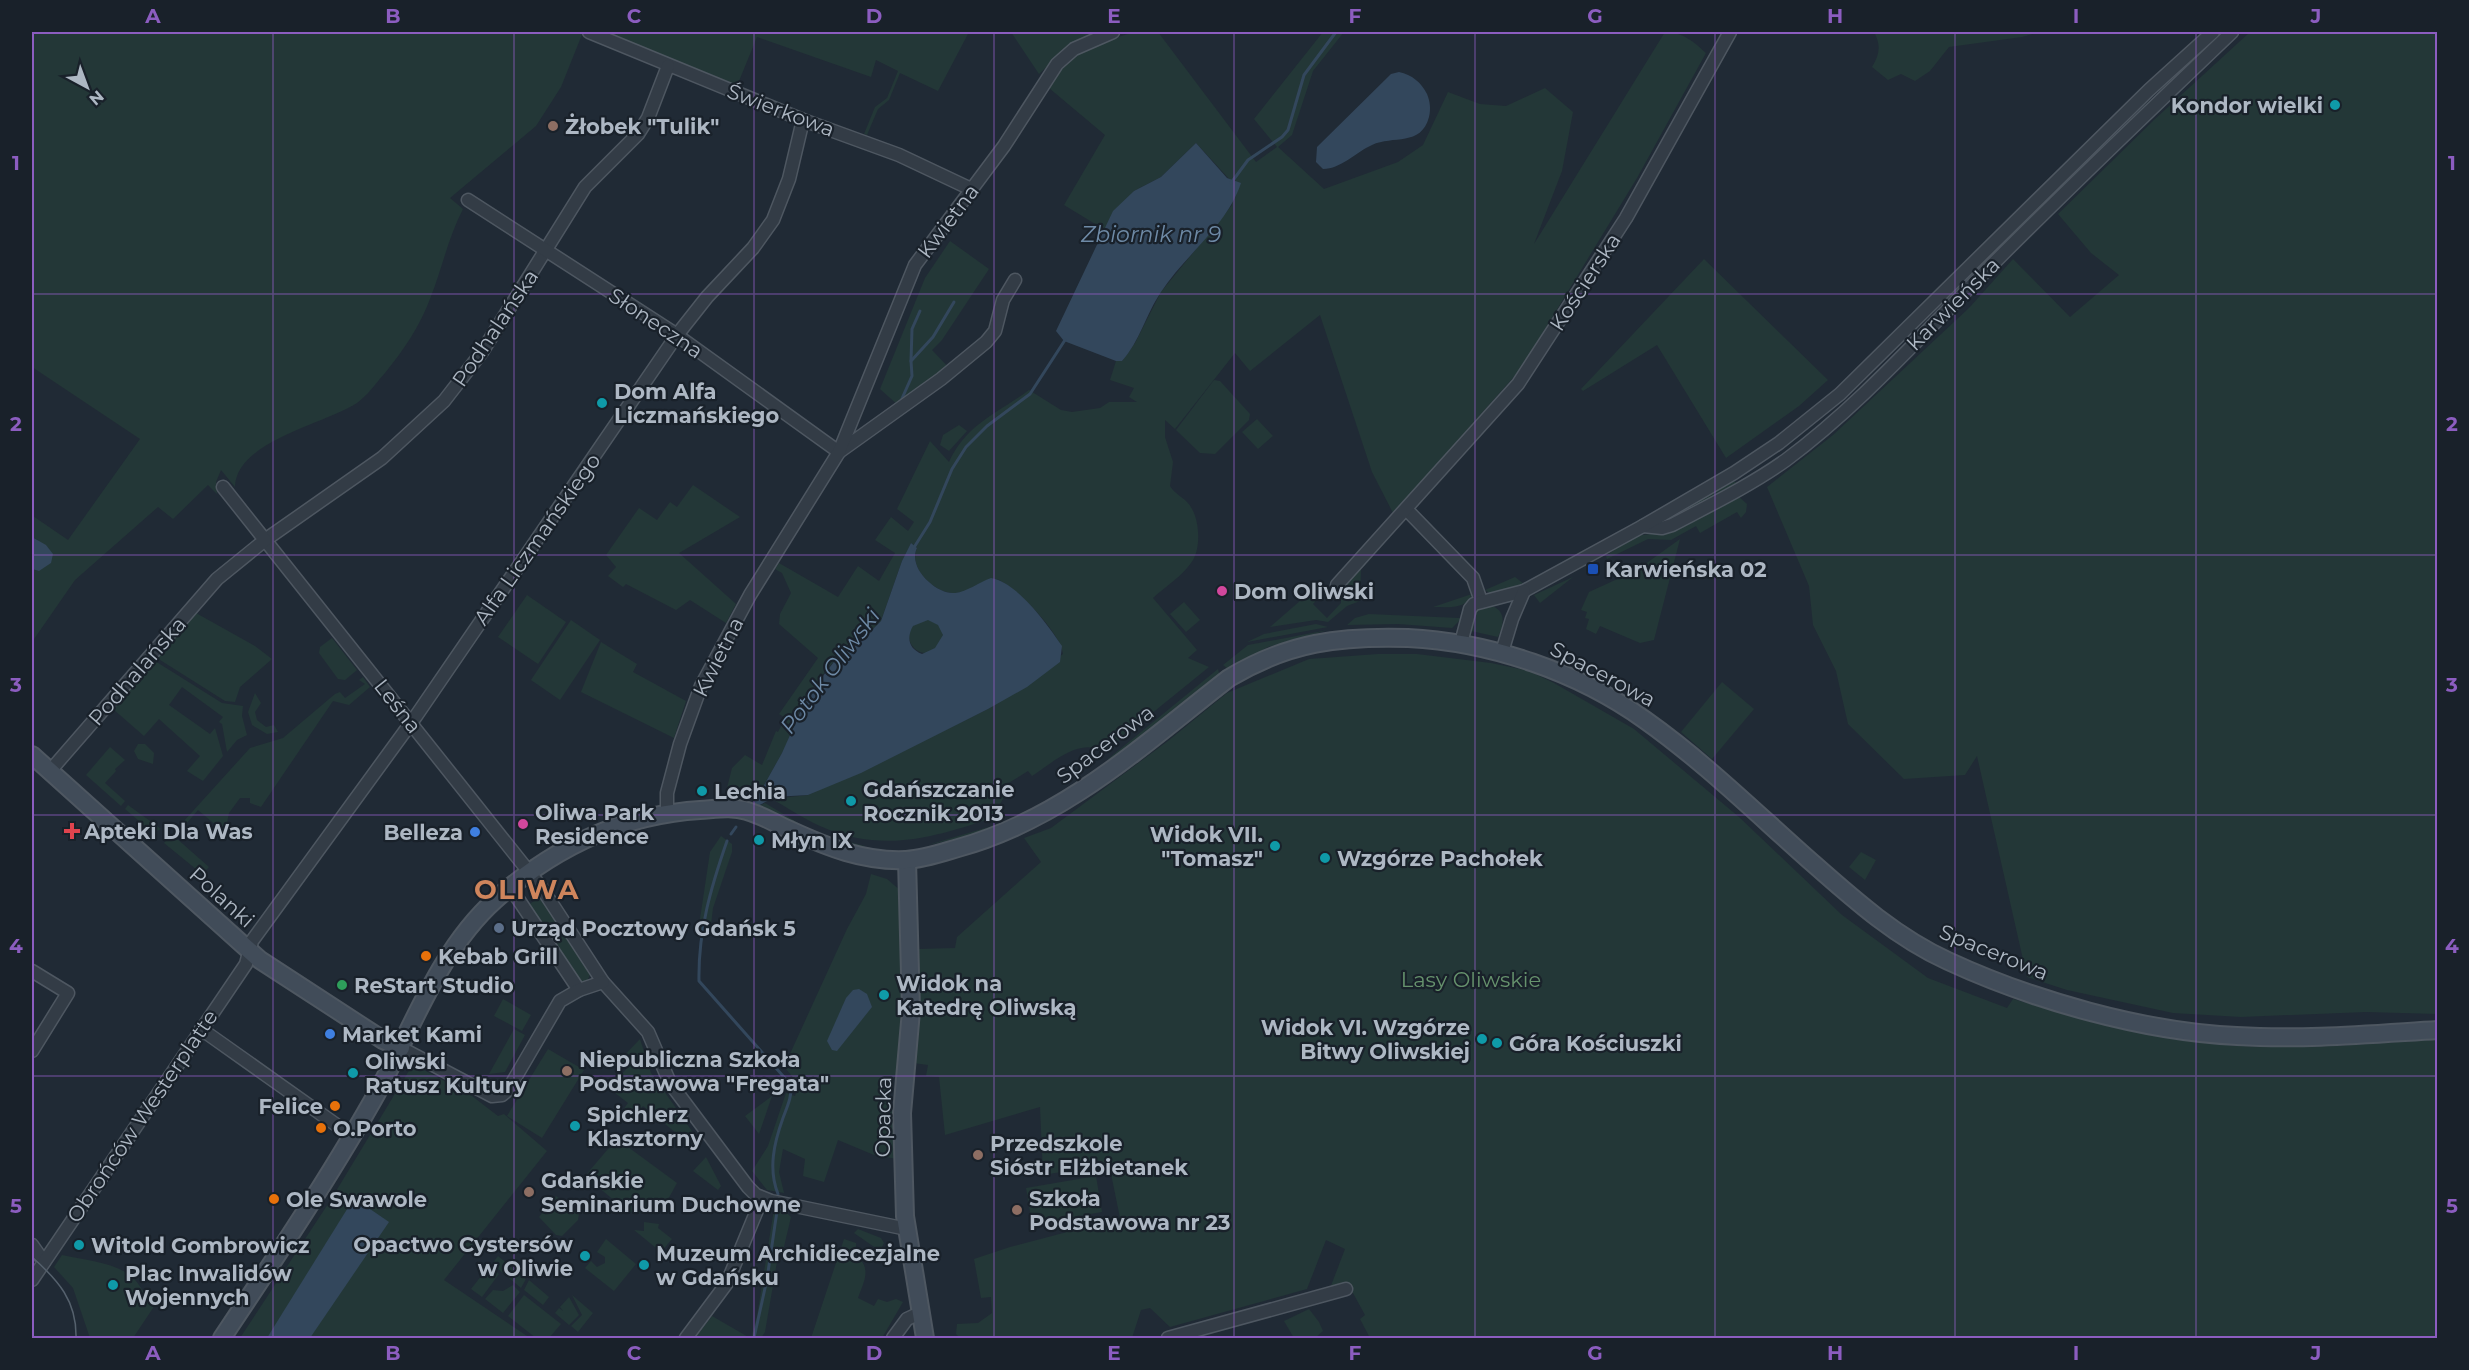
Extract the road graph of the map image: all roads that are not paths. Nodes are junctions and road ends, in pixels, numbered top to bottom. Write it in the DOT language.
graph roads {
  1 [pos="590,32"];
  2 [pos="1113,32"];
  3 [pos="1730,32"];
  4 [pos="2213,32"];
  5 [pos="2232,32"];
  6 [pos="668,66"];
  7 [pos="803,120"];
  8 [pos="971,189"];
  9 [pos="468,200"];
  10 [pos="546,250"];
  11 [pos="1016,280"];
  12 [pos="678,335"];
  13 [pos="839,452"];
  14 [pos="224,487"];
  15 [pos="1407,510"];
  16 [pos="1643,526"];
  17 [pos="265,540"];
  18 [pos="1337,585"];
  19 [pos="1524,591"];
  20 [pos="1497,599"];
  21 [pos="1481,601"];
  22 [pos="1512,619"];
  23 [pos="1461,643"];
  24 [pos="1502,652"];
  25 [pos="411,723"];
  26 [pos="32,755"];
  27 [pos="50,771"];
  28 [pos="667,813"];
  29 [pos="926,857"];
  30 [pos="907,860"];
  31 [pos="529,873"];
  32 [pos="908,882"];
  33 [pos="510,887"];
  34 [pos="250,951"];
  35 [pos="32,971"];
  36 [pos="603,982"];
  37 [pos="579,990"];
  38 [pos="201,1029"];
  39 [pos="2438,1030"];
  40 [pos="401,1048"];
  41 [pos="32,1051"];
  42 [pos="352,1136"];
  43 [pos="762,1198"];
  44 [pos="907,1228"];
  45 [pos="32,1245"];
  46 [pos="44,1262"];
  47 [pos="33,1275"];
  48 [pos="1346,1289"];
  49 [pos="920,1313"];
  50 [pos="222,1338"];
  51 [pos="686,1338"];
  52 [pos="893,1338"];
  53 [pos="925,1338"];
  54 [pos="1173,1338"];
  1 -- 6 [label="street, Świerkowa"];
  2 -- 8 [label="street, Kwietna"];
  3 -- 15 [label="street, Kościerska"];
  4 -- 16 [label="street, Karwieńska"];
  5 -- 16 [label="street, Karwieńska"];
  6 -- 7 [label="street, Świerkowa"];
  6 -- 10 [label="street, Podhalańska"];
  7 -- 8 [label="street, Świerkowa"];
  7 -- 12 [label="street, Alfa Liczmańskiego"];
  8 -- 13 [label="street, Kwietna"];
  9 -- 10 [label="street, Słoneczna"];
  10 -- 12 [label="street, Słoneczna"];
  10 -- 17 [label="street, Podhalańska"];
  11 -- 13 [label="street, Kwietna"];
  12 -- 13 [label="street, Słoneczna"];
  12 -- 25 [label="street, Alfa Liczmańskiego"];
  13 -- 28 [label="street, Kwietna"];
  14 -- 17 [label="street, Leśna"];
  15 -- 18 [label="street, Kościerska"];
  15 -- 21 [label="street"];
  16 -- 19 [label="street, Karwieńska"];
  17 -- 25 [label="street, Leśna"];
  17 -- 27 [label="street, Podhalańska"];
  19 -- 20 [label="street, Karwieńska"];
  19 -- 22 [label="street"];
  20 -- 21 [label="street, Karwieńska"];
  20 -- 22 [label="street"];
  21 -- 23 [label="street"];
  22 -- 24 [label="street"];
  23 -- 24 [label="main road, Spacerowa"];
  23 -- 29 [label="main road, Spacerowa"];
  24 -- 39 [label="main road, Spacerowa"];
  25 -- 31 [label="street, Leśna"];
  25 -- 34 [label="street, Alfa Liczmańskiego"];
  26 -- 27 [label="main road, Polanki"];
  27 -- 34 [label="main road, Polanki"];
  28 -- 30 [label="main road, Spacerowa"];
  28 -- 31 [label="main road, Spacerowa"];
  29 -- 30 [label="main road, Spacerowa"];
  29 -- 32 [label="main road"];
  30 -- 32 [label="main road, Opacka"];
  31 -- 33 [label="main road, Spacerowa"];
  31 -- 36 [label="street, Leśna"];
  32 -- 44 [label="main road, Opacka"];
  33 -- 37 [label="street"];
  33 -- 40 [label="main road, Spacerowa"];
  34 -- 38 [label="street, Obrońców Westerplatte"];
  34 -- 40 [label="main road, Polanki"];
  35 -- 41 [label="street"];
  36 -- 37 [label="street"];
  36 -- 43 [label="street, Leśna"];
  37 -- 40 [label="street"];
  38 -- 42 [label="street"];
  38 -- 46 [label="street, Obrońców Westerplatte"];
  40 -- 42 [label="main road, Spacerowa"];
  42 -- 50 [label="main road, Spacerowa"];
  43 -- 44 [label="street"];
  43 -- 51 [label="street"];
  44 -- 49 [label="main road, Opacka"];
  45 -- 46 [label="street"];
  46 -- 47 [label="street, Obrońców Westerplatte"];
  48 -- 54 [label="street"];
  49 -- 52 [label="street"];
  49 -- 53 [label="main road, Opacka"];
}
